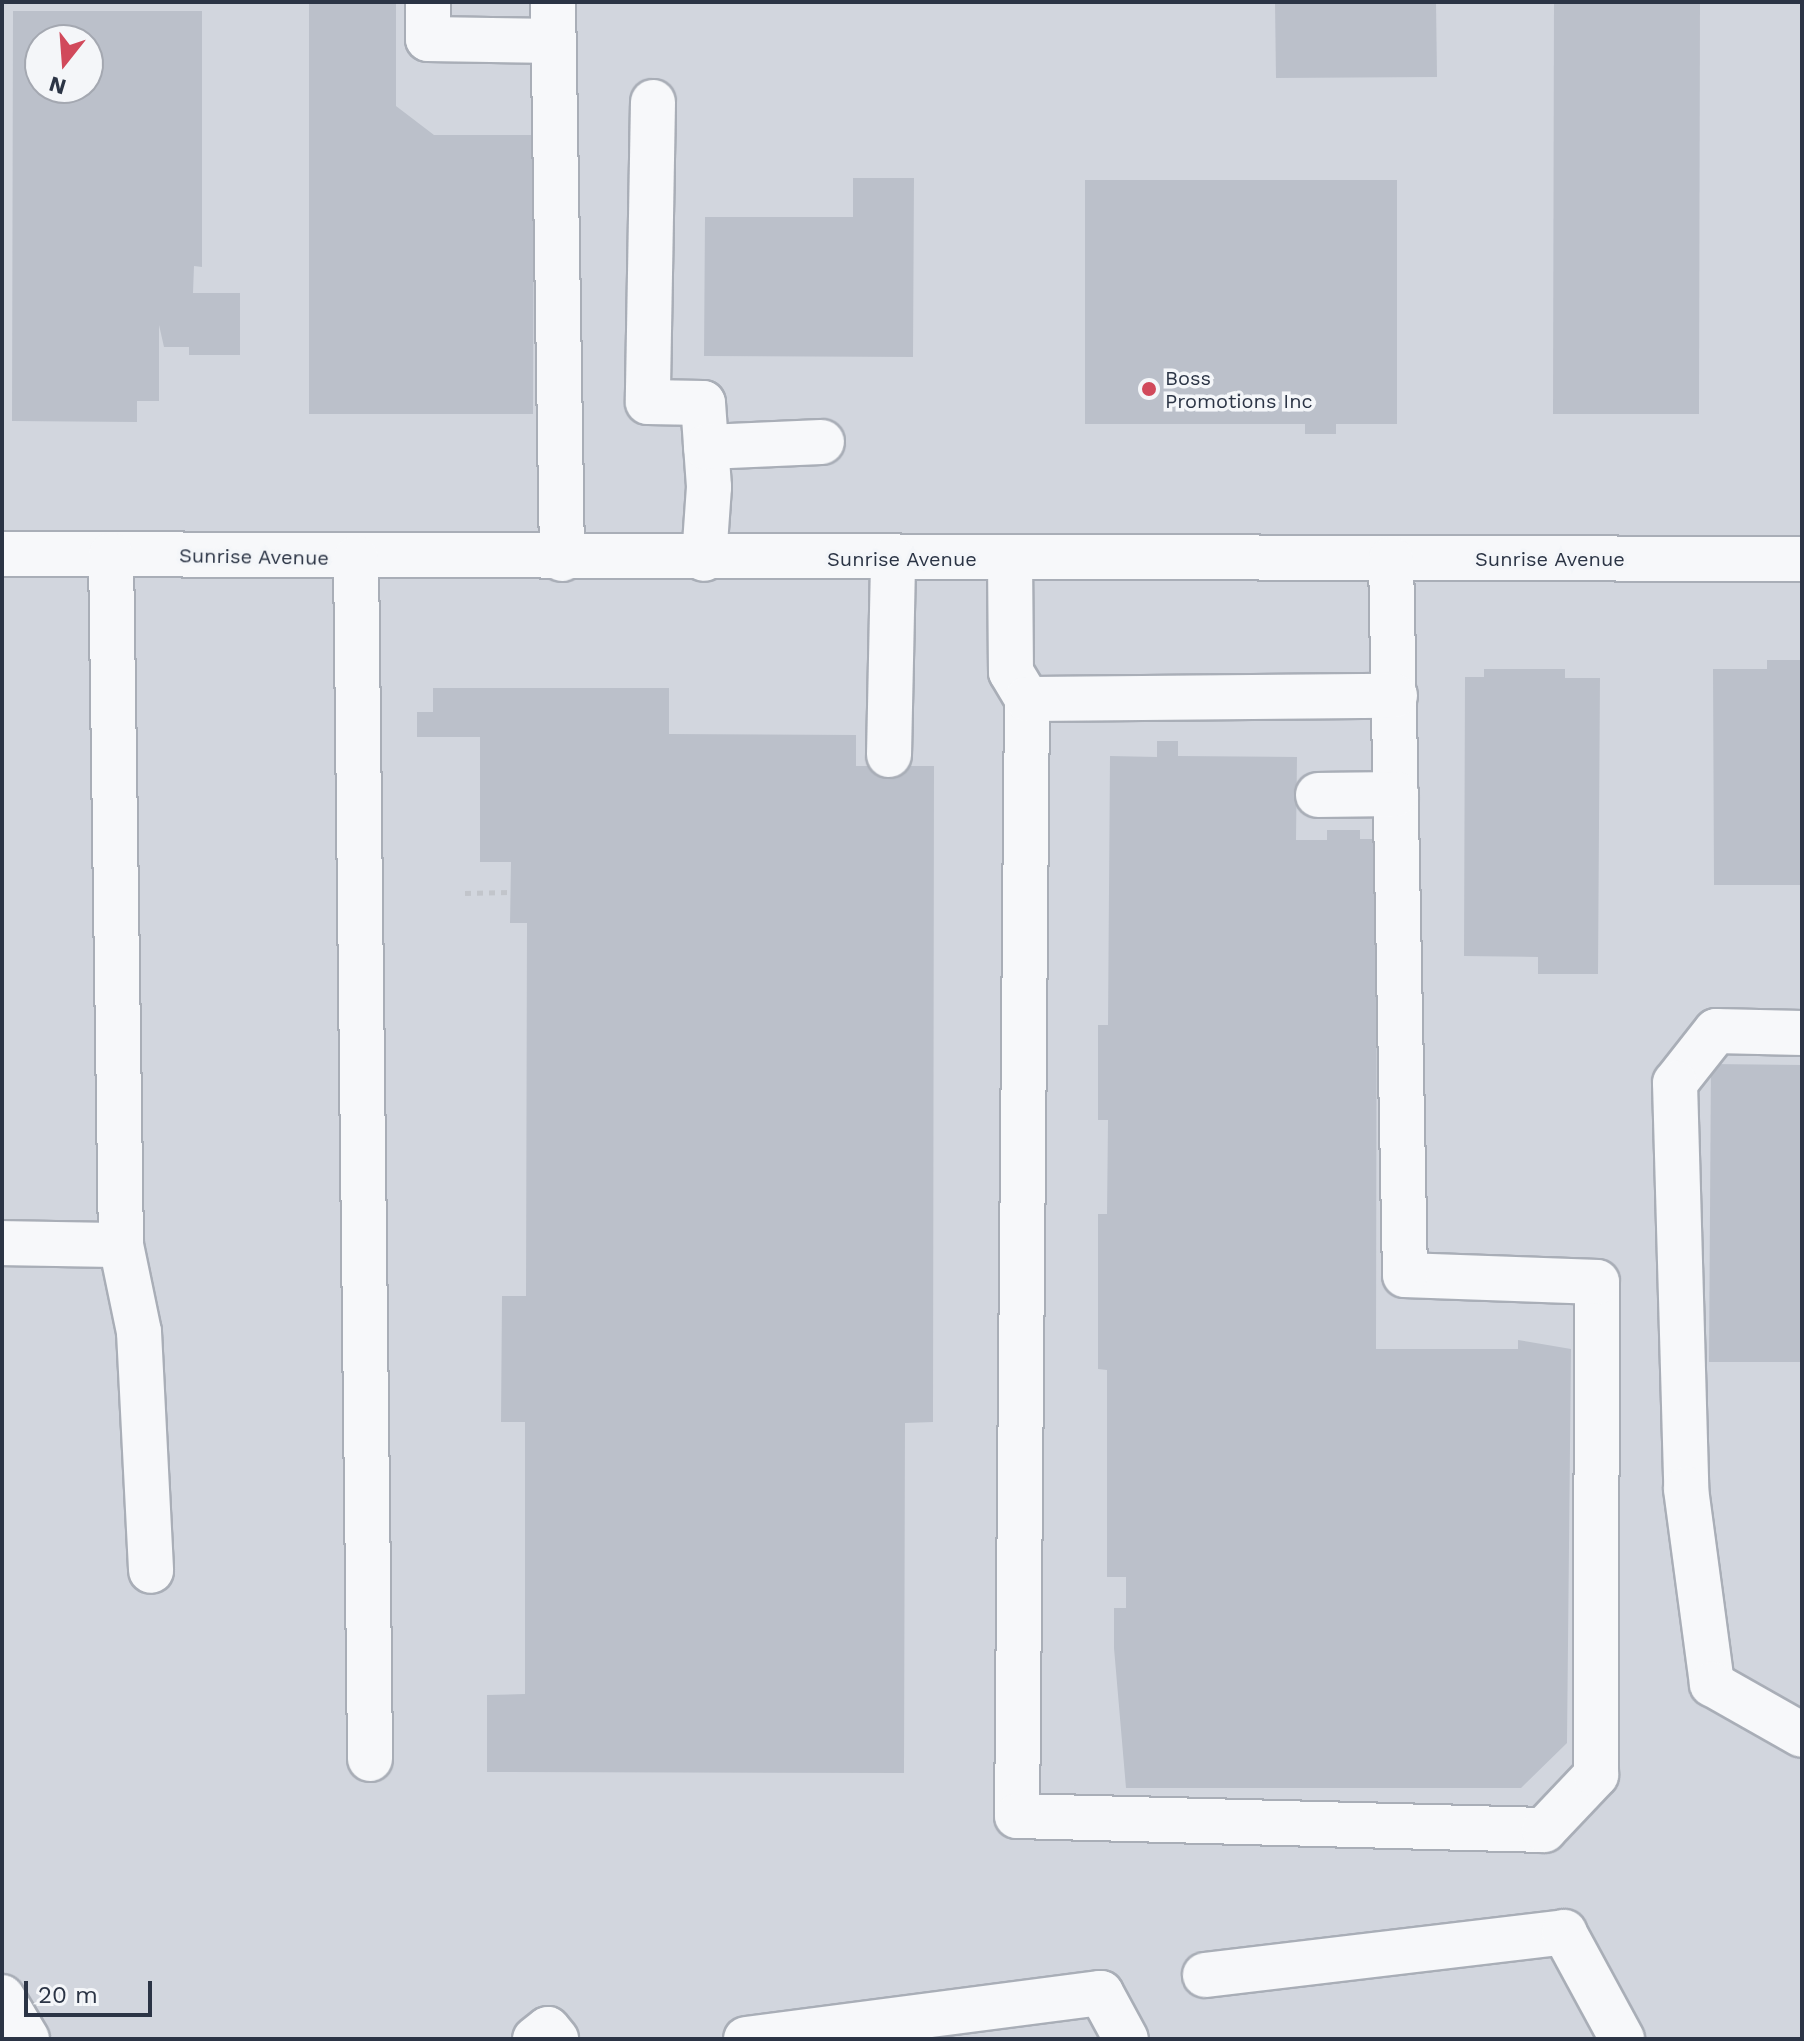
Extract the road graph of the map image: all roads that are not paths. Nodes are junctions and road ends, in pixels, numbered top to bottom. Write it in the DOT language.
graph roads {
  1 [pos="428,2"];
  2 [pos="553,21"];
  3 [pos="653,102"];
  4 [pos="822,442"];
  5 [pos="706,447"];
  6 [pos="2,554"];
  7 [pos="111,555"];
  8 [pos="356,558"];
  9 [pos="562,559"];
  10 [pos="704,559"];
  11 [pos="893,559"];
  12 [pos="1010,559"];
  13 [pos="1391,559"];
  14 [pos="1802,559"];
  15 [pos="1395,696"];
  16 [pos="1027,699"];
  17 [pos="889,755"];
  18 [pos="1396,794"];
  19 [pos="1318,795"];
  20 [pos="1802,1033"];
  21 [pos="2,1243"];
  22 [pos="121,1245"];
  23 [pos="151,1571"];
  24 [pos="1802,1735"];
  25 [pos="370,1759"];
  26 [pos="1205,1975"];
  27 [pos="2,1997"];
  28 [pos="27,2039"];
  29 [pos="535,2039"];
  30 [pos="556,2039"];
  31 [pos="746,2039"];
  32 [pos="1126,2039"];
  33 [pos="1622,2039"];
  1 -- 2 [label="street"];
  2 -- 9 [label="street"];
  3 -- 5 [label="street"];
  4 -- 5 [label="street"];
  5 -- 10 [label="street"];
  6 -- 7 [label="street, Sunrise Avenue"];
  7 -- 8 [label="street, Sunrise Avenue"];
  7 -- 22 [label="street"];
  8 -- 9 [label="street, Sunrise Avenue"];
  8 -- 25 [label="street"];
  9 -- 10 [label="street, Sunrise Avenue"];
  10 -- 11 [label="street, Sunrise Avenue"];
  11 -- 12 [label="street, Sunrise Avenue"];
  11 -- 17 [label="street"];
  12 -- 13 [label="street, Sunrise Avenue"];
  12 -- 16 [label="street"];
  13 -- 14 [label="street, Sunrise Avenue"];
  13 -- 15 [label="street"];
  15 -- 16 [label="street"];
  15 -- 18 [label="street"];
  16 -- 18 [label="street"];
  18 -- 19 [label="street"];
  20 -- 24 [label="street"];
  21 -- 22 [label="street"];
  22 -- 23 [label="street"];
  26 -- 33 [label="street"];
  27 -- 28 [label="street"];
  29 -- 30 [label="street"];
  31 -- 32 [label="street"];
}
